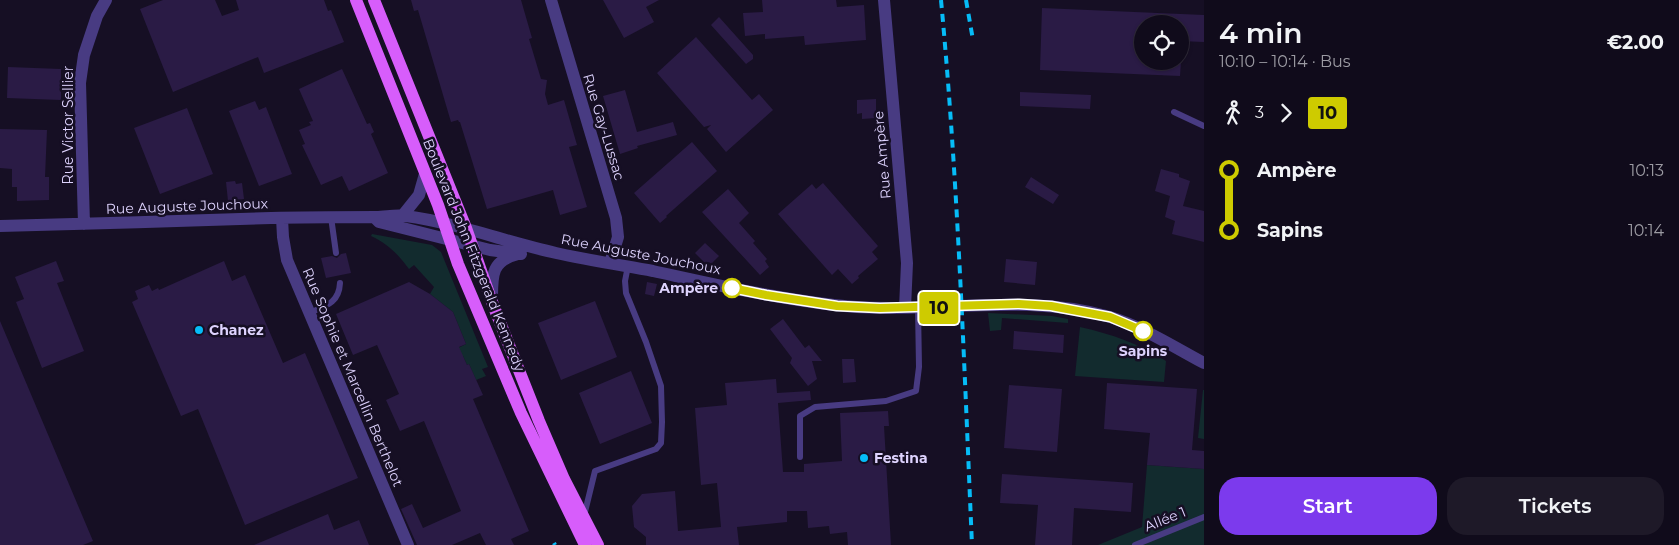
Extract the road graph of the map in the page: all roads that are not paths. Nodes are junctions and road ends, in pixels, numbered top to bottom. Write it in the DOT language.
graph roads {
  1 [pos="106,0"];
  2 [pos="356,0"];
  3 [pos="374,0"];
  4 [pos="550,0"];
  5 [pos="884,0"];
  6 [pos="1174,112"];
  7 [pos="1204,126"];
  8 [pos="425,174"];
  9 [pos="403,215"];
  10 [pos="332,217"];
  11 [pos="374,217"];
  12 [pos="282,218"];
  13 [pos="84,224"];
  14 [pos="444,224"];
  15 [pos="0,226"];
  16 [pos="466,228"];
  17 [pos="449,238"];
  18 [pos="472,245"];
  19 [pos="336,253"];
  20 [pos="556,253"];
  21 [pos="521,254"];
  22 [pos="610,263"];
  23 [pos="628,266"];
  24 [pos="340,283"];
  25 [pos="492,302"];
  26 [pos="904,308"];
  27 [pos="918,308"];
  28 [pos="310,314"];
  29 [pos="1204,363"];
  30 [pos="800,457"];
  31 [pos="1204,517"];
  32 [pos="583,518"];
  33 [pos="408,545"];
  34 [pos="584,545"];
  35 [pos="598,545"];
  36 [pos="1135,545"];
  1 -- 13 [label="street, Rue Victor Sellier"];
  2 -- 8 [label="main road, Boulevard John Fitzgerald Kennedy"];
  3 -- 16 [label="main road, Boulevard John Fitzgerald Kennedy"];
  4 -- 22 [label="street, Rue Gay-Lussac"];
  5 -- 26 [label="street, Rue Ampère"];
  6 -- 7 [label="lane"];
  8 -- 9 [label="street"];
  8 -- 14 [label="main road, Boulevard John Fitzgerald Kennedy"];
  9 -- 11 [label="street, Rue Auguste Jouchoux"];
  9 -- 14 [label="street, Rue Auguste Jouchoux"];
  10 -- 11 [label="street, Rue Auguste Jouchoux"];
  10 -- 12 [label="street, Rue Auguste Jouchoux"];
  10 -- 19 [label="lane"];
  11 -- 17 [label="street, Rue Auguste Jouchoux"];
  12 -- 13 [label="street, Rue Auguste Jouchoux"];
  12 -- 28 [label="street, Rue Sophie et Marcellin Berthelot"];
  13 -- 15 [label="street, Rue Auguste Jouchoux"];
  14 -- 16 [label="street, Rue Auguste Jouchoux"];
  14 -- 17 [label="main road, Boulevard John Fitzgerald Kennedy"];
  16 -- 18 [label="main road, Boulevard John Fitzgerald Kennedy"];
  16 -- 20 [label="street, Rue Auguste Jouchoux"];
  17 -- 18 [label="street, Rue Auguste Jouchoux"];
  17 -- 34 [label="main road, Boulevard John Fitzgerald Kennedy"];
  18 -- 21 [label="street, Rue Auguste Jouchoux"];
  18 -- 25 [label="main road, Boulevard John Fitzgerald Kennedy"];
  20 -- 21 [label="street"];
  20 -- 22 [label="street, Rue Auguste Jouchoux"];
  21 -- 25 [label="street"];
  22 -- 23 [label="street, Rue Auguste Jouchoux"];
  23 -- 26 [label="street, Rue Auguste Jouchoux"];
  23 -- 32 [label="lane"];
  24 -- 28 [label="lane"];
  25 -- 32 [label="main road, Boulevard John Fitzgerald Kennedy"];
  26 -- 27 [label="street, Rue Auguste Jouchoux"];
  27 -- 29 [label="street, Rue Auguste Jouchoux"];
  27 -- 30 [label="lane"];
  28 -- 33 [label="street, Rue Sophie et Marcellin Berthelot"];
  31 -- 36 [label="lane, Allée 1"];
  32 -- 35 [label="main road, Boulevard John Fitzgerald Kennedy"];
}
